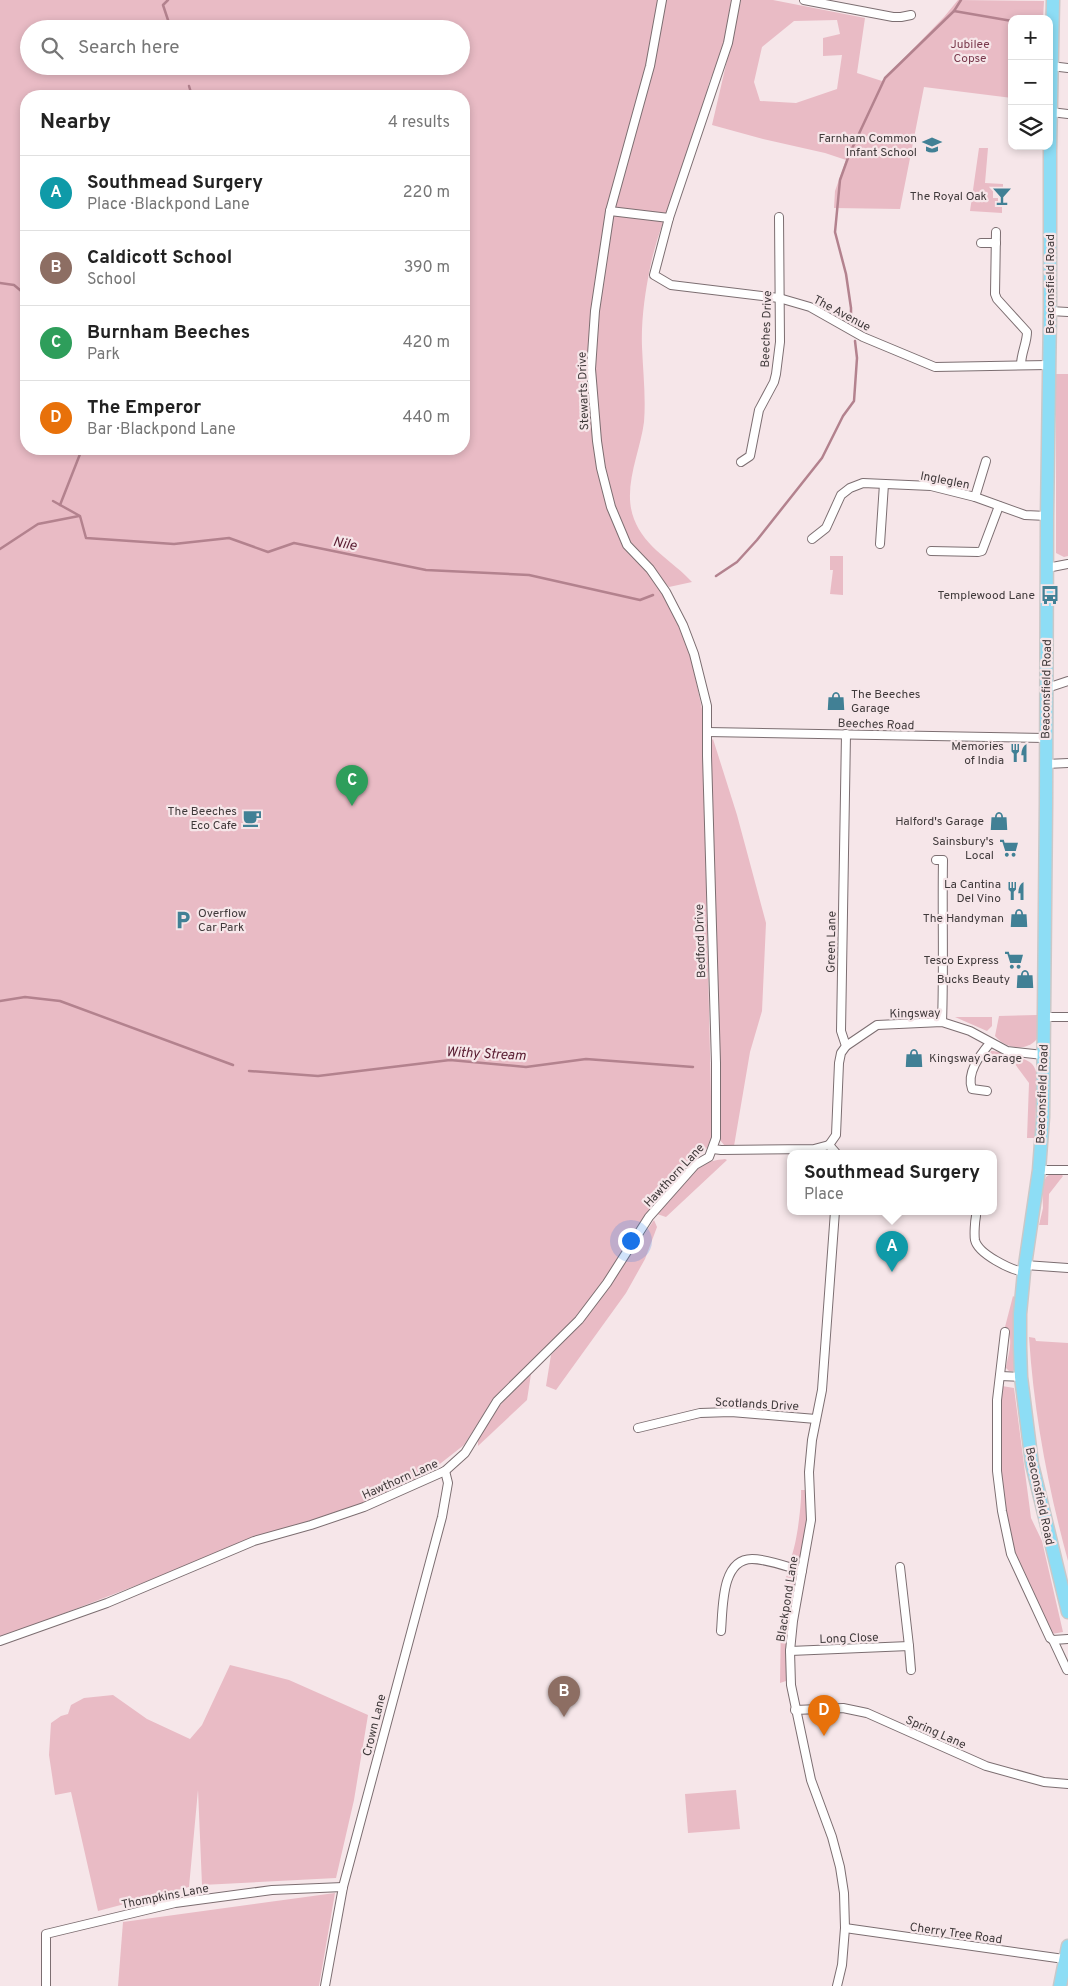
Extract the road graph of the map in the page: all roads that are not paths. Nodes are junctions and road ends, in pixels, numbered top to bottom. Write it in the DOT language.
graph roads {
  1 [pos="662,0"];
  2 [pos="736,0"];
  3 [pos="804,0"];
  4 [pos="1053,0"];
  5 [pos="911,14"];
  6 [pos="1051,60"];
  7 [pos="1053,66"];
  8 [pos="1068,68"];
  9 [pos="1053,112"];
  10 [pos="1068,114"];
  11 [pos="1051,150"];
  12 [pos="610,211"];
  13 [pos="779,217"];
  14 [pos="669,218"];
  15 [pos="996,232"];
  16 [pos="981,243"];
  17 [pos="996,243"];
  18 [pos="778,298"];
  19 [pos="1050,311"];
  20 [pos="1068,312"];
  21 [pos="1021,365"];
  22 [pos="1049,365"];
  23 [pos="986,461"];
  24 [pos="741,462"];
  25 [pos="884,484"];
  26 [pos="975,497"];
  27 [pos="999,506"];
  28 [pos="1047,516"];
  29 [pos="812,539"];
  30 [pos="880,544"];
  31 [pos="931,552"];
  32 [pos="1068,564"];
  33 [pos="1047,568"];
  34 [pos="1068,682"];
  35 [pos="1047,688"];
  36 [pos="707,732"];
  37 [pos="846,734"];
  38 [pos="1045,738"];
  39 [pos="1068,763"];
  40 [pos="1046,764"];
  41 [pos="952,858"];
  42 [pos="1045,1017"];
  43 [pos="1068,1017"];
  44 [pos="942,1022"];
  45 [pos="990,1043"];
  46 [pos="846,1046"];
  47 [pos="1043,1055"];
  48 [pos="987,1091"];
  49 [pos="829,1145"];
  50 [pos="713,1149"];
  51 [pos="833,1150"];
  52 [pos="1039,1170"];
  53 [pos="1068,1170"];
  54 [pos="835,1215"];
  55 [pos="976,1216"];
  56 [pos="1068,1268"];
  57 [pos="1025,1269"];
  58 [pos="1005,1332"];
  59 [pos="1000,1376"];
  60 [pos="1021,1377"];
  61 [pos="816,1419"];
  62 [pos="638,1428"];
  63 [pos="446,1471"];
  64 [pos="900,1567"];
  65 [pos="802,1571"];
  66 [pos="1068,1612"];
  67 [pos="721,1631"];
  68 [pos="1068,1639"];
  69 [pos="1053,1640"];
  70 [pos="0,1641"];
  71 [pos="909,1646"];
  72 [pos="790,1651"];
  73 [pos="911,1670"];
  74 [pos="1067,1670"];
  75 [pos="795,1710"];
  76 [pos="1068,1784"];
  77 [pos="343,1888"];
  78 [pos="844,1928"];
  79 [pos="1068,1946"];
  80 [pos="1064,1959"];
  81 [pos="46,1986"];
  82 [pos="325,1986"];
  83 [pos="838,1986"];
  84 [pos="1060,1986"];
  1 -- 12 [label="street, Stewarts Drive"];
  2 -- 14 [label="street, The Avenue"];
  3 -- 5 [label="street"];
  4 -- 6 [label="main road, Beaconsfield Road"];
  7 -- 8 [label="street"];
  9 -- 10 [label="street"];
  11 -- 19 [label="main road, Beaconsfield Road"];
  12 -- 14 [label="street"];
  12 -- 36 [label="street, Stewarts Drive"];
  13 -- 18 [label="street, Beeches Drive"];
  14 -- 18 [label="street, The Avenue"];
  15 -- 17 [label="street"];
  16 -- 17 [label="street"];
  17 -- 21 [label="street"];
  18 -- 21 [label="street, The Avenue"];
  18 -- 24 [label="street, Beeches Drive"];
  19 -- 20 [label="street"];
  19 -- 22 [label="main road, Beaconsfield Road"];
  21 -- 22 [label="street, The Avenue"];
  22 -- 28 [label="main road, Beaconsfield Road"];
  23 -- 26 [label="street"];
  25 -- 26 [label="street, Ingleglen"];
  25 -- 29 [label="street, Ingleglen"];
  25 -- 30 [label="street"];
  26 -- 27 [label="street, Ingleglen"];
  27 -- 28 [label="street, Ingleglen"];
  27 -- 31 [label="street"];
  28 -- 33 [label="main road, Beaconsfield Road"];
  32 -- 33 [label="street"];
  33 -- 35 [label="main road, Beaconsfield Road"];
  34 -- 35 [label="street"];
  35 -- 38 [label="main road, Beaconsfield Road"];
  36 -- 37 [label="street, Beeches Road"];
  36 -- 50 [label="street, Bedford Drive"];
  37 -- 38 [label="street, Beeches Road"];
  37 -- 46 [label="street, Green Lane"];
  38 -- 40 [label="main road, Beaconsfield Road"];
  39 -- 40 [label="street"];
  40 -- 42 [label="main road, Beaconsfield Road"];
  41 -- 44 [label="street"];
  42 -- 43 [label="street"];
  42 -- 47 [label="main road, Beaconsfield Road"];
  44 -- 45 [label="street, Kingsway"];
  44 -- 46 [label="street, Kingsway"];
  45 -- 47 [label="street, Kingsway"];
  45 -- 48 [label="street"];
  46 -- 49 [label="street, Green Lane"];
  47 -- 52 [label="main road, Beaconsfield Road"];
  49 -- 50 [label="street, Hawthorn Lane"];
  49 -- 51 [label="street"];
  50 -- 63 [label="street, Hawthorn Lane"];
  52 -- 53 [label="street"];
  52 -- 57 [label="main road, Beaconsfield Road"];
  54 -- 61 [label="street, Blackpond Lane"];
  55 -- 57 [label="street"];
  56 -- 57 [label="street"];
  57 -- 60 [label="main road, Beaconsfield Road"];
  58 -- 59 [label="street"];
  59 -- 60 [label="street"];
  59 -- 69 [label="street"];
  60 -- 66 [label="main road, Beaconsfield Road"];
  61 -- 62 [label="street, Scotlands Drive"];
  61 -- 65 [label="street, Blackpond Lane"];
  63 -- 70 [label="street, Hawthorn Lane"];
  63 -- 77 [label="street, Crown Lane"];
  64 -- 71 [label="street"];
  65 -- 67 [label="street"];
  65 -- 72 [label="street, Blackpond Lane"];
  68 -- 69 [label="street"];
  69 -- 74 [label="street"];
  71 -- 72 [label="street, Long Close"];
  71 -- 73 [label="street"];
  72 -- 75 [label="street, Blackpond Lane"];
  75 -- 76 [label="street, Spring Lane"];
  75 -- 78 [label="street, Blackpond Lane"];
  77 -- 81 [label="street, Thompkins Lane"];
  77 -- 82 [label="street, Crown Lane"];
  78 -- 80 [label="street, Cherry Tree Road"];
  78 -- 83 [label="street, Blackpond Lane"];
  79 -- 80 [label="main road"];
  80 -- 84 [label="main road"];
}
